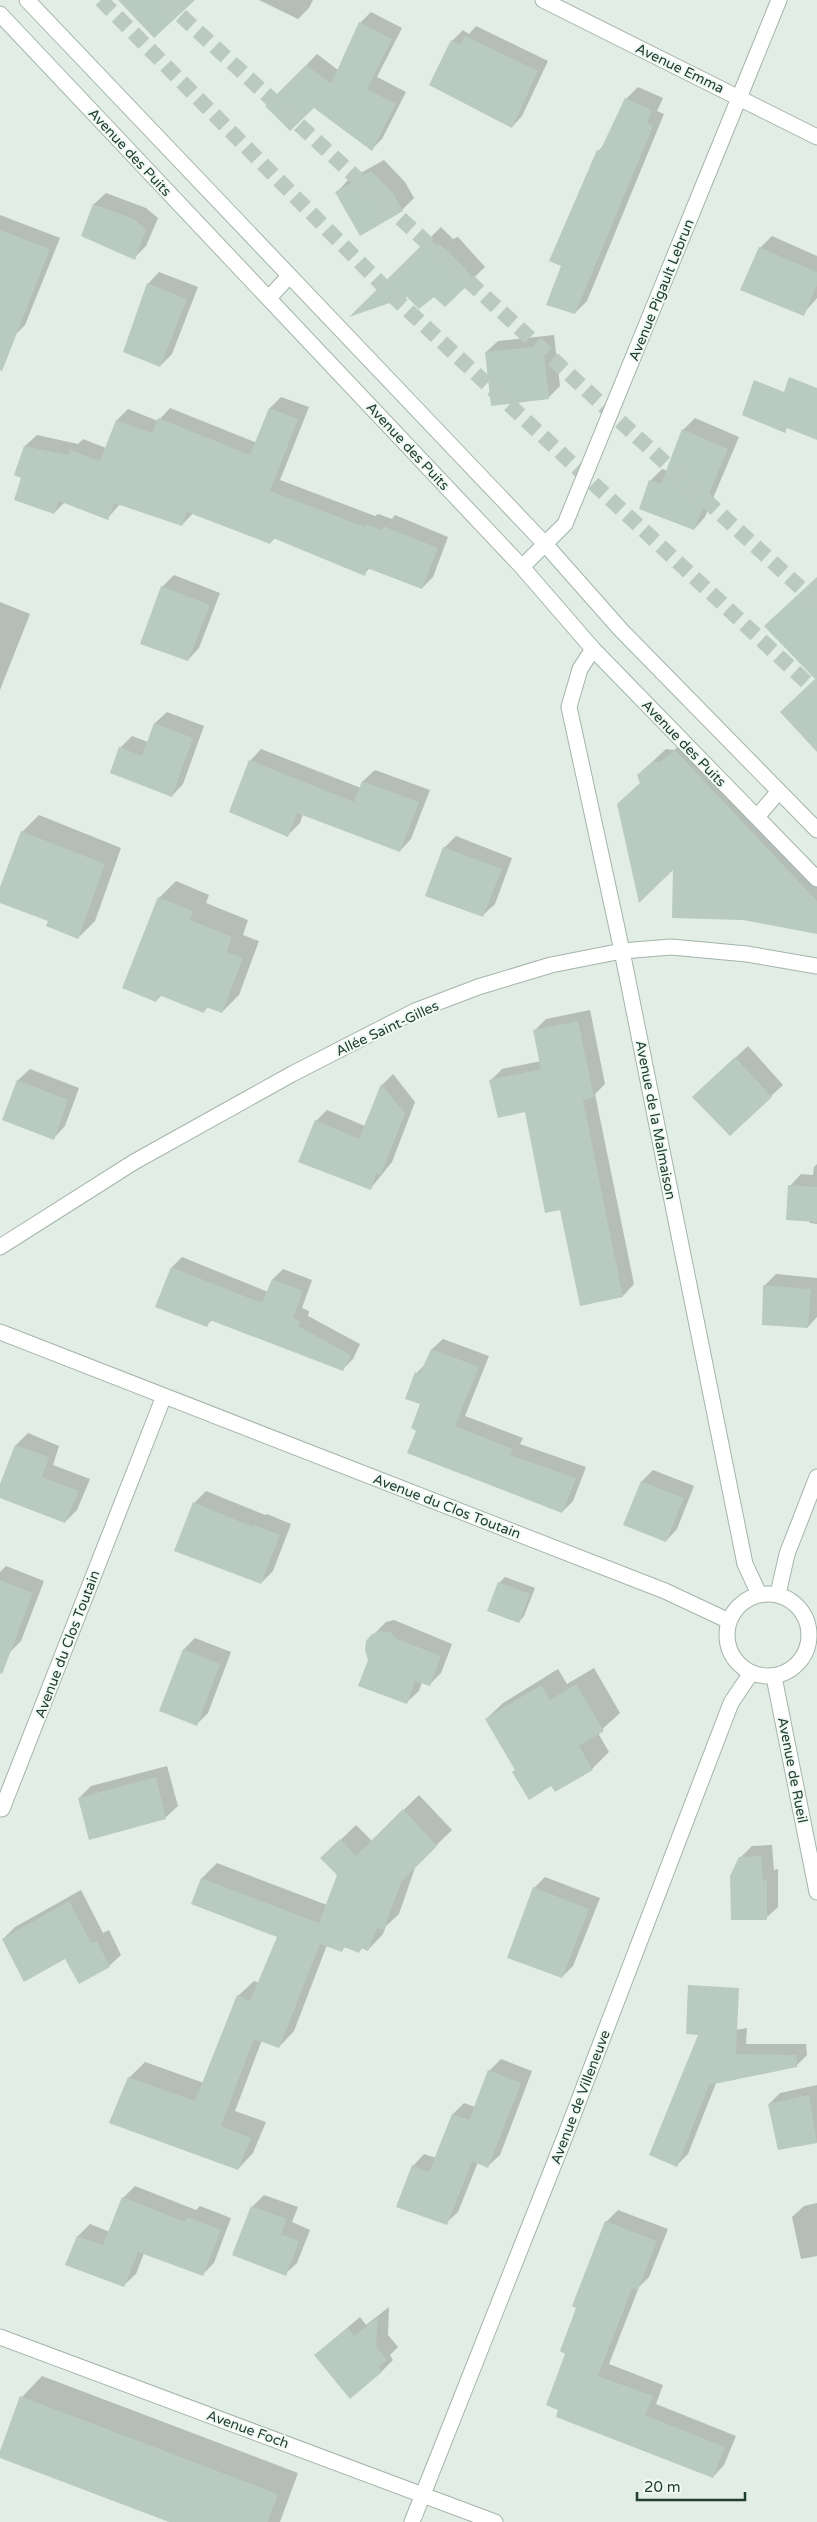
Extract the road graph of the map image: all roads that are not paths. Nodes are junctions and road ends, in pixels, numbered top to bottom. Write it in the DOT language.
graph roads {
  1 [pos="27,0"];
  2 [pos="543,0"];
  3 [pos="779,0"];
  4 [pos="0,14"];
  5 [pos="739,98"];
  6 [pos="817,137"];
  7 [pos="289,276"];
  8 [pos="269,298"];
  9 [pos="545,544"];
  10 [pos="522,567"];
  11 [pos="592,649"];
  12 [pos="779,791"];
  13 [pos="757,817"];
  14 [pos="817,830"];
  15 [pos="817,879"];
  16 [pos="622,951"];
  17 [pos="817,966"];
  18 [pos="0,1247"];
  19 [pos="0,1332"];
  20 [pos="164,1396"];
  21 [pos="817,1477"];
  22 [pos="759,1594"];
  23 [pos="778,1594"];
  24 [pos="729,1621"];
  25 [pos="812,1653"];
  26 [pos="751,1673"];
  27 [pos="774,1677"];
  28 [pos="2,1809"];
  29 [pos="817,1892"];
  30 [pos="0,2337"];
  31 [pos="423,2494"];
  32 [pos="412,2522"];
  33 [pos="495,2522"];
  1 -- 7 [label="street"];
  2 -- 5 [label="street, Avenue Emma"];
  3 -- 5 [label="street, Avenue Pigault Lebrun"];
  4 -- 8 [label="street, Avenue des Puits"];
  5 -- 6 [label="street, Avenue Emma"];
  5 -- 9 [label="street, Avenue Pigault Lebrun"];
  7 -- 8 [label="street"];
  7 -- 9 [label="street"];
  8 -- 10 [label="street, Avenue des Puits"];
  9 -- 10 [label="street, Avenue Pigault Lebrun"];
  9 -- 12 [label="street"];
  10 -- 11 [label="street, Avenue des Puits"];
  11 -- 13 [label="street, Avenue des Puits"];
  11 -- 16 [label="street, Avenue de la Malmaison"];
  12 -- 13 [label="street"];
  12 -- 14 [label="street"];
  13 -- 15 [label="street, Avenue des Puits"];
  16 -- 17 [label="street, Allée Saint-Gilles"];
  16 -- 18 [label="street, Allée Saint-Gilles"];
  16 -- 22 [label="street, Avenue de la Malmaison"];
  19 -- 20 [label="street, Avenue du Clos Toutain"];
  20 -- 24 [label="street, Avenue du Clos Toutain"];
  20 -- 28 [label="street, Avenue du Clos Toutain"];
  21 -- 23 [label="street"];
  22 -- 23 [label="street"];
  22 -- 24 [label="street"];
  23 -- 25 [label="street"];
  24 -- 26 [label="street"];
  25 -- 27 [label="street"];
  26 -- 27 [label="street"];
  26 -- 31 [label="street, Avenue de Villeneuve"];
  27 -- 29 [label="street, Avenue de Rueil"];
  30 -- 31 [label="street, Avenue Foch"];
  31 -- 32 [label="street, Avenue de Villeneuve"];
  31 -- 33 [label="street, Avenue Foch"];
}
